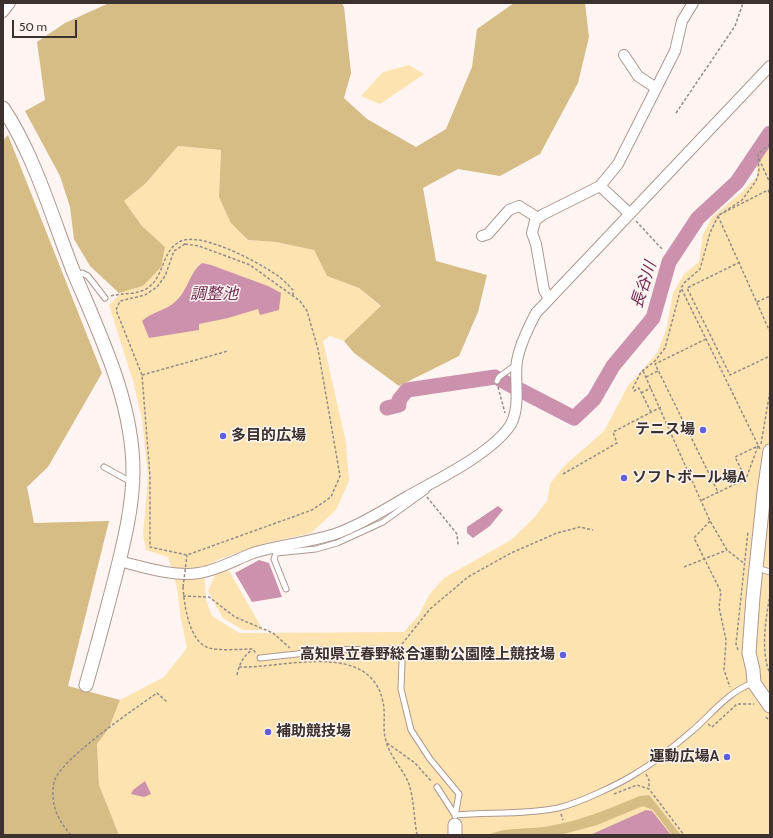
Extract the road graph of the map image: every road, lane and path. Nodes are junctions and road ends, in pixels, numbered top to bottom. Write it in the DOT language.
graph roads {
  1 [pos="10,3"];
  2 [pos="693,3"];
  3 [pos="742,3"];
  4 [pos="3,12"];
  5 [pos="624,55"];
  6 [pos="770,66"];
  7 [pos="656,88"];
  8 [pos="3,108"];
  9 [pos="676,113"];
  10 [pos="770,144"];
  11 [pos="758,158"];
  12 [pos="770,183"];
  13 [pos="600,186"];
  14 [pos="770,194"];
  15 [pos="630,214"];
  16 [pos="718,216"];
  17 [pos="538,218"];
  18 [pos="482,236"];
  19 [pos="662,249"];
  20 [pos="740,262"];
  21 [pos="76,276"];
  22 [pos="681,288"];
  23 [pos="293,296"];
  24 [pos="770,296"];
  25 [pos="105,298"];
  26 [pos="549,298"];
  27 [pos="756,303"];
  28 [pos="770,332"];
  29 [pos="706,339"];
  30 [pos="228,351"];
  31 [pos="770,356"];
  32 [pos="517,364"];
  33 [pos="643,370"];
  34 [pos="658,371"];
  35 [pos="142,375"];
  36 [pos="646,377"];
  37 [pos="497,381"];
  38 [pos="651,388"];
  39 [pos="641,393"];
  40 [pos="661,407"];
  41 [pos="651,412"];
  42 [pos="509,426"];
  43 [pos="764,448"];
  44 [pos="104,467"];
  45 [pos="453,470"];
  46 [pos="563,474"];
  47 [pos="746,479"];
  48 [pos="132,483"];
  49 [pos="424,492"];
  50 [pos="718,492"];
  51 [pos="702,500"];
  52 [pos="710,521"];
  53 [pos="593,530"];
  54 [pos="458,545"];
  55 [pos="727,550"];
  56 [pos="187,555"];
  57 [pos="706,560"];
  58 [pos="119,561"];
  59 [pos="684,567"];
  60 [pos="756,568"];
  61 [pos="770,572"];
  62 [pos="286,589"];
  63 [pos="770,594"];
  64 [pos="184,596"];
  65 [pos="252,649"];
  66 [pos="399,649"];
  67 [pos="297,654"];
  68 [pos="260,658"];
  69 [pos="239,667"];
  70 [pos="770,674"];
  71 [pos="237,675"];
  72 [pos="754,683"];
  73 [pos="86,685"];
  74 [pos="732,695"];
  75 [pos="166,702"];
  76 [pos="755,704"];
  77 [pos="768,711"];
  78 [pos="704,720"];
  79 [pos="770,721"];
  80 [pos="386,741"];
  81 [pos="649,780"];
  82 [pos="437,787"];
  83 [pos="649,789"];
  84 [pos="608,796"];
  85 [pos="455,825"];
  86 [pos="71,835"];
  87 [pos="417,835"];
  88 [pos="684,835"];
  1 -- 4 [label="street"];
  2 -- 7 [label="street"];
  3 -- 9 [label="path"];
  5 -- 7 [label="street"];
  6 -- 15 [label="street"];
  7 -- 13 [label="street"];
  8 -- 21 [label="street"];
  10 -- 11 [label="path"];
  11 -- 12 [label="path"];
  11 -- 16 [label="path"];
  13 -- 15 [label="street"];
  13 -- 17 [label="street"];
  14 -- 16 [label="path"];
  15 -- 19 [label="path"];
  15 -- 26 [label="street"];
  16 -- 20 [label="path"];
  16 -- 22 [label="path"];
  17 -- 18 [label="street"];
  17 -- 26 [label="street"];
  20 -- 27 [label="path"];
  20 -- 31 [label="path"];
  21 -- 25 [label="lane"];
  21 -- 48 [label="street"];
  22 -- 33 [label="path"];
  22 -- 43 [label="path"];
  23 -- 25 [label="path"];
  23 -- 35 [label="path"];
  23 -- 56 [label="path"];
  24 -- 27 [label="path"];
  26 -- 32 [label="street"];
  27 -- 28 [label="path"];
  29 -- 34 [label="path"];
  30 -- 35 [label="path"];
  32 -- 37 [label="lane"];
  32 -- 42 [label="street"];
  33 -- 36 [label="path"];
  33 -- 39 [label="path"];
  34 -- 36 [label="path"];
  34 -- 50 [label="path"];
  35 -- 56 [label="path"];
  36 -- 38 [label="path"];
  37 -- 42 [label="path"];
  38 -- 39 [label="path"];
  38 -- 40 [label="path"];
  39 -- 41 [label="path"];
  40 -- 41 [label="path"];
  40 -- 51 [label="path"];
  41 -- 46 [label="path"];
  42 -- 45 [label="street"];
  43 -- 47 [label="path"];
  43 -- 47 [label="path"];
  43 -- 60 [label="street"];
  44 -- 48 [label="lane"];
  45 -- 49 [label="lane"];
  45 -- 58 [label="street"];
  47 -- 50 [label="path"];
  48 -- 58 [label="street"];
  49 -- 54 [label="path"];
  49 -- 62 [label="lane"];
  50 -- 51 [label="path"];
  51 -- 52 [label="path"];
  52 -- 55 [label="path"];
  52 -- 57 [label="path"];
  53 -- 66 [label="path"];
  55 -- 57 [label="path"];
  55 -- 60 [label="path"];
  56 -- 64 [label="path, bridge"];
  57 -- 59 [label="path"];
  57 -- 74 [label="path"];
  58 -- 73 [label="street"];
  60 -- 61 [label="lane"];
  60 -- 72 [label="street"];
  63 -- 70 [label="path"];
  64 -- 65 [label="path"];
  64 -- 67 [label="path"];
  65 -- 68 [label="path"];
  65 -- 69 [label="path"];
  66 -- 67 [label="lane"];
  66 -- 85 [label="lane"];
  67 -- 68 [label="lane"];
  69 -- 71 [label="path"];
  69 -- 80 [label="path"];
  72 -- 74 [label="lane"];
  72 -- 77 [label="street"];
  74 -- 78 [label="lane"];
  75 -- 86 [label="path"];
  76 -- 78 [label="path"];
  77 -- 79 [label="path"];
  78 -- 85 [label="lane"];
  80 -- 82 [label="path"];
  80 -- 87 [label="path"];
  81 -- 83 [label="path"];
  82 -- 85 [label="lane"];
  83 -- 84 [label="path"];
  83 -- 88 [label="path"];
}
